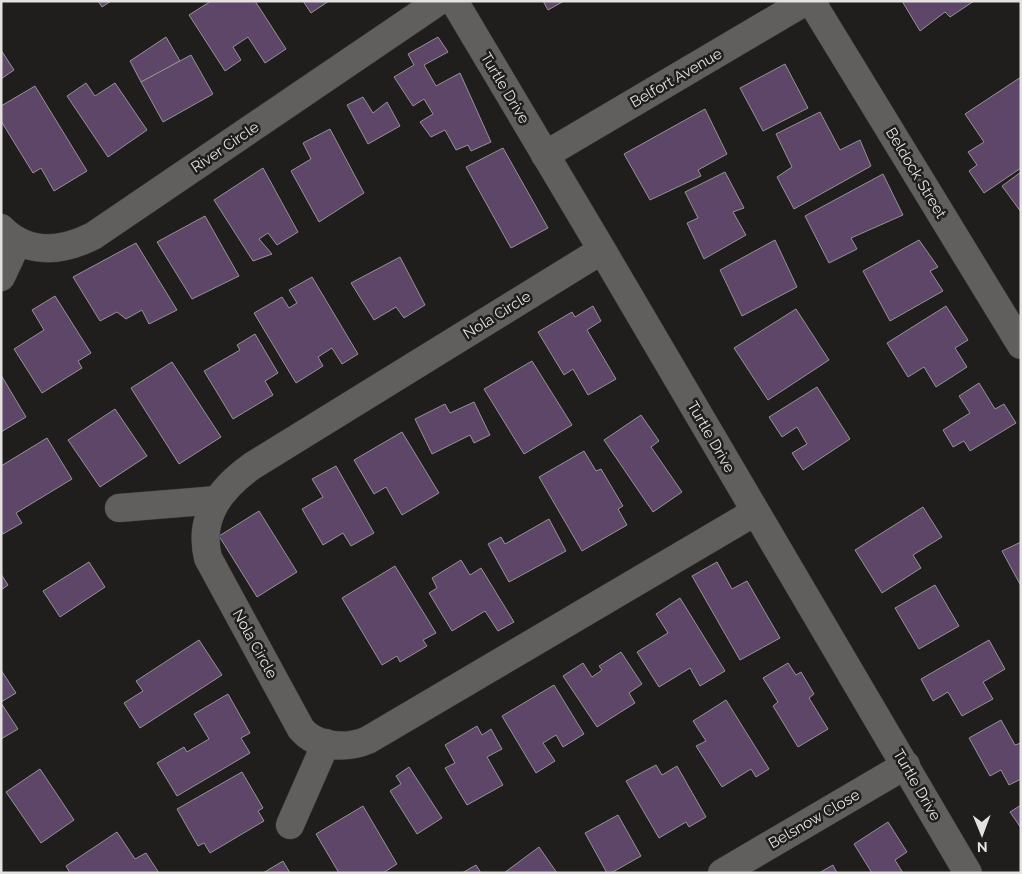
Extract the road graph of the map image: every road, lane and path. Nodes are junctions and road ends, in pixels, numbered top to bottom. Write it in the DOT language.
graph roads {
  1 [pos="439,1"];
  2 [pos="454,1"];
  3 [pos="806,1"];
  4 [pos="811,1"];
  5 [pos="545,155"];
  6 [pos="9,235"];
  7 [pos="602,250"];
  8 [pos="1,277"];
  9 [pos="1021,345"];
  10 [pos="217,500"];
  11 [pos="119,508"];
  12 [pos="755,512"];
  13 [pos="326,743"];
  14 [pos="906,765"];
  15 [pos="290,825"];
  16 [pos="722,873"];
  17 [pos="968,873"];
  1 -- 6 [label="street, River Circle"];
  2 -- 5 [label="street, Turtle Drive"];
  3 -- 5 [label="street, Belfort Avenue"];
  4 -- 9 [label="street, Beldock Street"];
  5 -- 7 [label="street, Turtle Drive"];
  6 -- 8 [label="street"];
  7 -- 10 [label="street, Nola Circle"];
  7 -- 12 [label="street, Turtle Drive"];
  10 -- 11 [label="street"];
  10 -- 13 [label="street, Nola Circle"];
  12 -- 13 [label="street, Nola Circle"];
  12 -- 14 [label="street, Turtle Drive"];
  13 -- 15 [label="street"];
  14 -- 16 [label="street, Belsnow Close"];
  14 -- 17 [label="street, Turtle Drive"];
}
